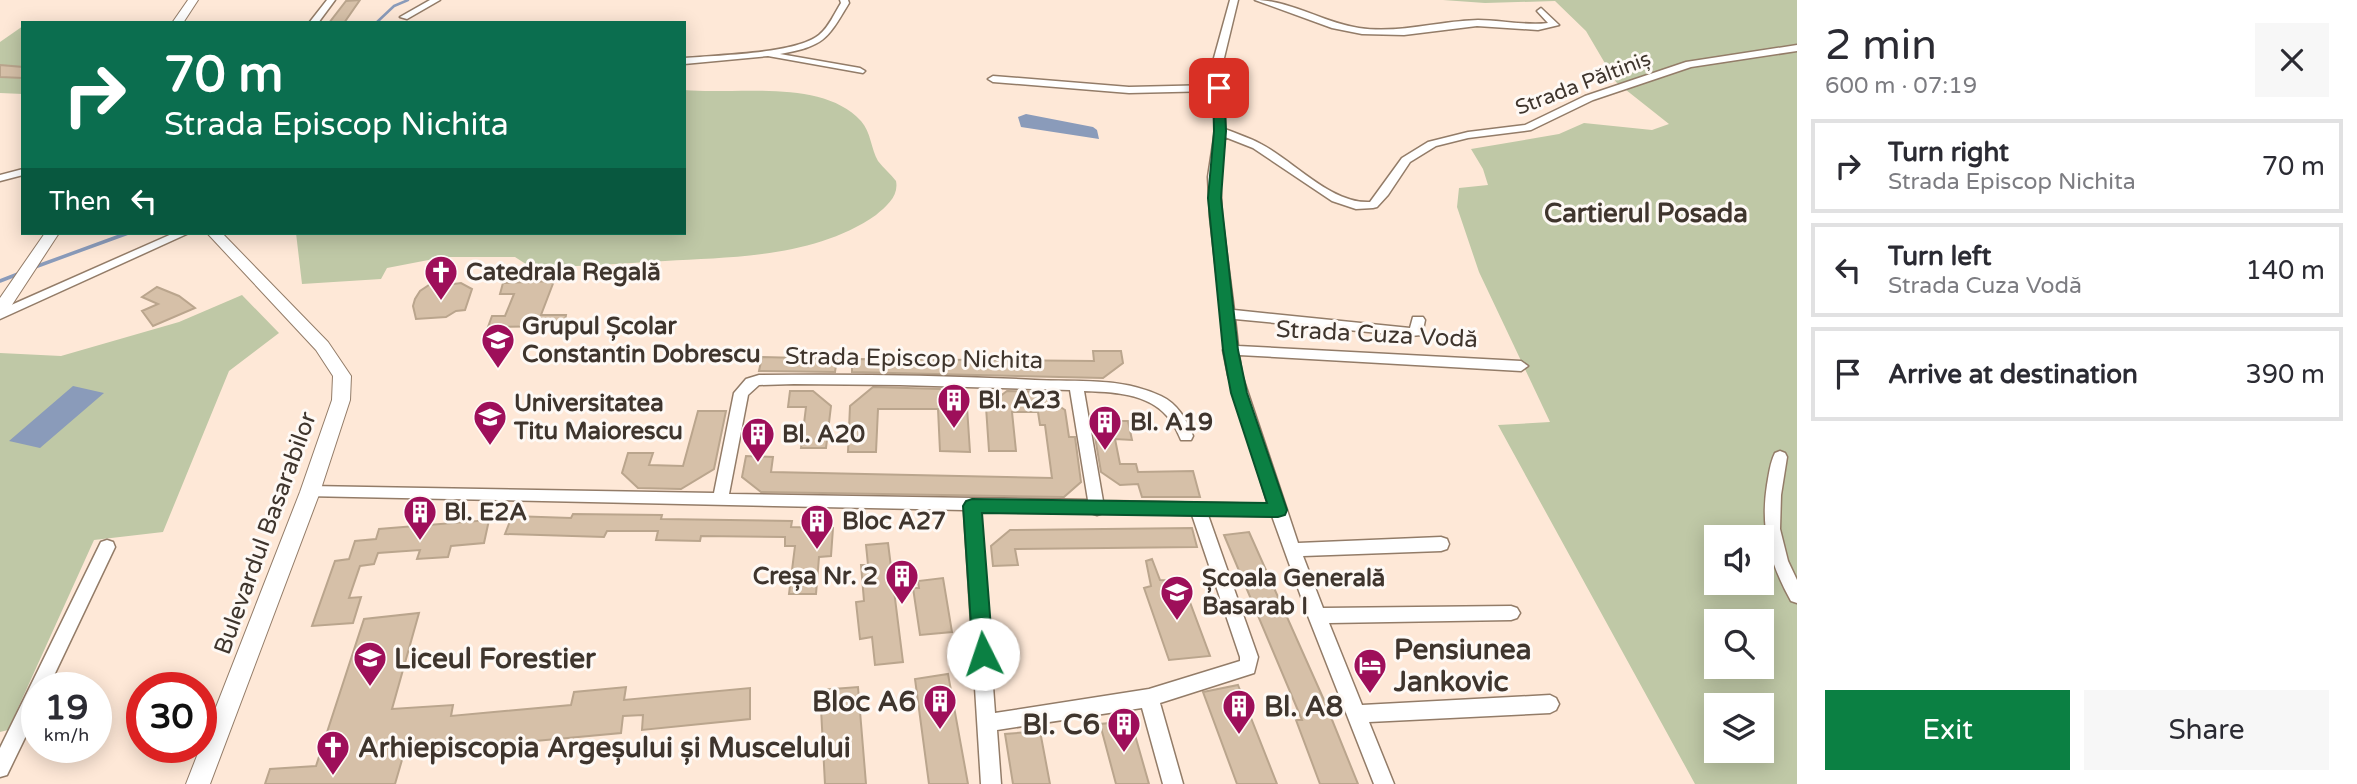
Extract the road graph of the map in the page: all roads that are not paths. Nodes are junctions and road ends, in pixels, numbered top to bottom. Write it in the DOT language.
graph roads {
  1 [pos="193,0"];
  2 [pos="331,0"];
  3 [pos="436,0"];
  4 [pos="844,0"];
  5 [pos="1234,0"];
  6 [pos="1259,0"];
  7 [pos="1541,11"];
  8 [pos="404,17"];
  9 [pos="178,21"];
  10 [pos="315,21"];
  11 [pos="1797,48"];
  12 [pos="759,53"];
  13 [pos="686,61"];
  14 [pos="860,71"];
  15 [pos="993,79"];
  16 [pos="1219,88"];
  17 [pos="1220,131"];
  18 [pos="21,173"];
  19 [pos="0,178"];
  20 [pos="51,235"];
  21 [pos="178,235"];
  22 [pos="216,235"];
  23 [pos="0,313"];
  24 [pos="1227,314"];
  25 [pos="1418,320"];
  26 [pos="1230,350"];
  27 [pos="1521,366"];
  28 [pos="1076,386"];
  29 [pos="1186,436"];
  30 [pos="1780,457"];
  31 [pos="310,492"];
  32 [pos="720,500"];
  33 [pos="972,506"];
  34 [pos="1097,509"];
  35 [pos="1198,510"];
  36 [pos="1278,510"];
  37 [pos="1441,544"];
  38 [pos="107,547"];
  39 [pos="1293,550"];
  40 [pos="1797,596"];
  41 [pos="1511,613"];
  42 [pos="1317,616"];
  43 [pos="47,672"];
  44 [pos="1149,698"];
  45 [pos="1550,704"];
  46 [pos="1356,714"];
  47 [pos="21,720"];
  48 [pos="987,723"];
  49 [pos="7,743"];
  50 [pos="0,768"];
  51 [pos="198,784"];
  52 [pos="991,784"];
  53 [pos="1173,784"];
  54 [pos="1384,784"];
  1 -- 9 [label="main road"];
  2 -- 10 [label="street"];
  3 -- 8 [label="street"];
  4 -- 12 [label="street"];
  5 -- 16 [label="street"];
  6 -- 7 [label="street"];
  11 -- 17 [label="street, Strada Păltiniș"];
  12 -- 13 [label="street"];
  12 -- 14 [label="street"];
  15 -- 16 [label="street"];
  16 -- 17 [label="street"];
  17 -- 24 [label="street"];
  18 -- 19 [label="street"];
  20 -- 23 [label="main road"];
  21 -- 23 [label="street"];
  22 -- 31 [label="main road, Bulevardul Basarabilor"];
  24 -- 25 [label="street"];
  24 -- 26 [label="street"];
  26 -- 27 [label="street, Strada Cuza Vodă"];
  26 -- 36 [label="street"];
  28 -- 29 [label="street, Strada Episcop Nichita"];
  28 -- 32 [label="street, Strada Episcop Nichita"];
  28 -- 34 [label="street, Strada Episcop Nichita"];
  30 -- 40 [label="street"];
  31 -- 32 [label="street"];
  31 -- 51 [label="main road, Bulevardul Basarabilor"];
  32 -- 33 [label="street"];
  33 -- 34 [label="street"];
  33 -- 48 [label="street"];
  34 -- 35 [label="street"];
  35 -- 36 [label="street"];
  35 -- 44 [label="street"];
  36 -- 39 [label="street"];
  37 -- 39 [label="street"];
  38 -- 43 [label="street"];
  39 -- 42 [label="street"];
  41 -- 42 [label="street"];
  42 -- 46 [label="street"];
  44 -- 48 [label="street"];
  44 -- 53 [label="street"];
  45 -- 46 [label="street"];
  46 -- 54 [label="street"];
  47 -- 49 [label="street"];
  48 -- 52 [label="street"];
  49 -- 50 [label="street"];
}
